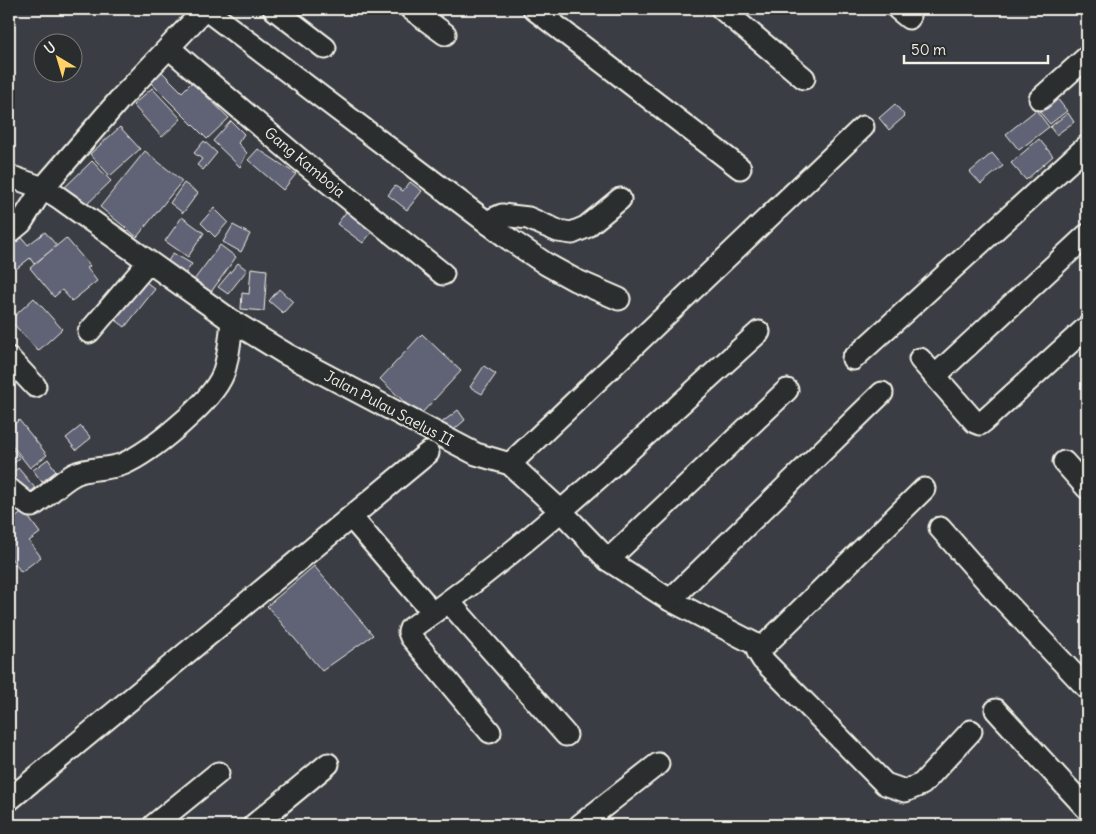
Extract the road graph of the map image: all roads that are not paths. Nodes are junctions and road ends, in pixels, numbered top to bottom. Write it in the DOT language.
graph roads {
  1 [pos="205,9"];
  2 [pos="274,9"];
  3 [pos="411,9"];
  4 [pos="534,9"];
  5 [pos="722,9"];
  6 [pos="445,34"];
  7 [pos="169,48"];
  8 [pos="325,48"];
  9 [pos="1087,57"];
  10 [pos="804,78"];
  11 [pos="1040,99"];
  12 [pos="863,127"];
  13 [pos="1087,146"];
  14 [pos="740,168"];
  15 [pos="9,176"];
  16 [pos="43,188"];
  17 [pos="620,199"];
  18 [pos="489,224"];
  19 [pos="9,233"];
  20 [pos="1087,235"];
  21 [pos="148,263"];
  22 [pos="443,274"];
  23 [pos="619,299"];
  24 [pos="232,322"];
  25 [pos="1087,327"];
  26 [pos="89,332"];
  27 [pos="758,332"];
  28 [pos="9,358"];
  29 [pos="853,359"];
  30 [pos="920,359"];
  31 [pos="935,376"];
  32 [pos="35,386"];
  33 [pos="787,390"];
  34 [pos="882,393"];
  35 [pos="428,454"];
  36 [pos="1064,462"];
  37 [pos="510,464"];
  38 [pos="1087,488"];
  39 [pos="924,489"];
  40 [pos="11,496"];
  41 [pos="561,511"];
  42 [pos="351,517"];
  43 [pos="940,528"];
  44 [pos="608,560"];
  45 [pos="423,600"];
  46 [pos="670,600"];
  47 [pos="449,602"];
  48 [pos="761,647"];
  49 [pos="1087,688"];
  50 [pos="996,710"];
  51 [pos="971,731"];
  52 [pos="490,732"];
  53 [pos="566,736"];
  54 [pos="328,764"];
  55 [pos="658,764"];
  56 [pos="218,773"];
  57 [pos="9,800"];
  58 [pos="1087,809"];
  59 [pos="154,825"];
  60 [pos="254,825"];
  61 [pos="580,825"];
  1 -- 7 [label="street"];
  1 -- 18 [label="street"];
  2 -- 8 [label="street"];
  3 -- 6 [label="street"];
  4 -- 14 [label="street"];
  5 -- 10 [label="street"];
  7 -- 16 [label="street"];
  7 -- 22 [label="street, Gang Kamboja"];
  9 -- 11 [label="street"];
  12 -- 37 [label="street"];
  13 -- 29 [label="street"];
  15 -- 16 [label="street, Jalan Pulau Saelus II"];
  16 -- 19 [label="street"];
  16 -- 21 [label="street, Jalan Pulau Saelus II"];
  17 -- 18 [label="street"];
  18 -- 23 [label="street"];
  20 -- 31 [label="street"];
  21 -- 24 [label="street, Jalan Pulau Saelus II"];
  21 -- 26 [label="street"];
  24 -- 37 [label="street, Jalan Pulau Saelus II"];
  24 -- 40 [label="street"];
  25 -- 31 [label="street"];
  27 -- 41 [label="street"];
  28 -- 32 [label="street"];
  30 -- 31 [label="street"];
  33 -- 44 [label="street"];
  34 -- 46 [label="street"];
  35 -- 42 [label="street"];
  36 -- 38 [label="street"];
  37 -- 41 [label="street, Jalan Pulau Saelus II"];
  39 -- 48 [label="street"];
  41 -- 44 [label="street, Jalan Pulau Saelus II"];
  41 -- 47 [label="street"];
  42 -- 45 [label="street"];
  42 -- 57 [label="street"];
  43 -- 49 [label="street"];
  44 -- 46 [label="street, Jalan Pulau Saelus II"];
  46 -- 48 [label="street, Jalan Pulau Saelus II"];
  47 -- 52 [label="street"];
  47 -- 53 [label="street"];
  48 -- 51 [label="street"];
  50 -- 58 [label="street"];
  54 -- 60 [label="street"];
  55 -- 61 [label="street"];
  56 -- 59 [label="street"];
}
